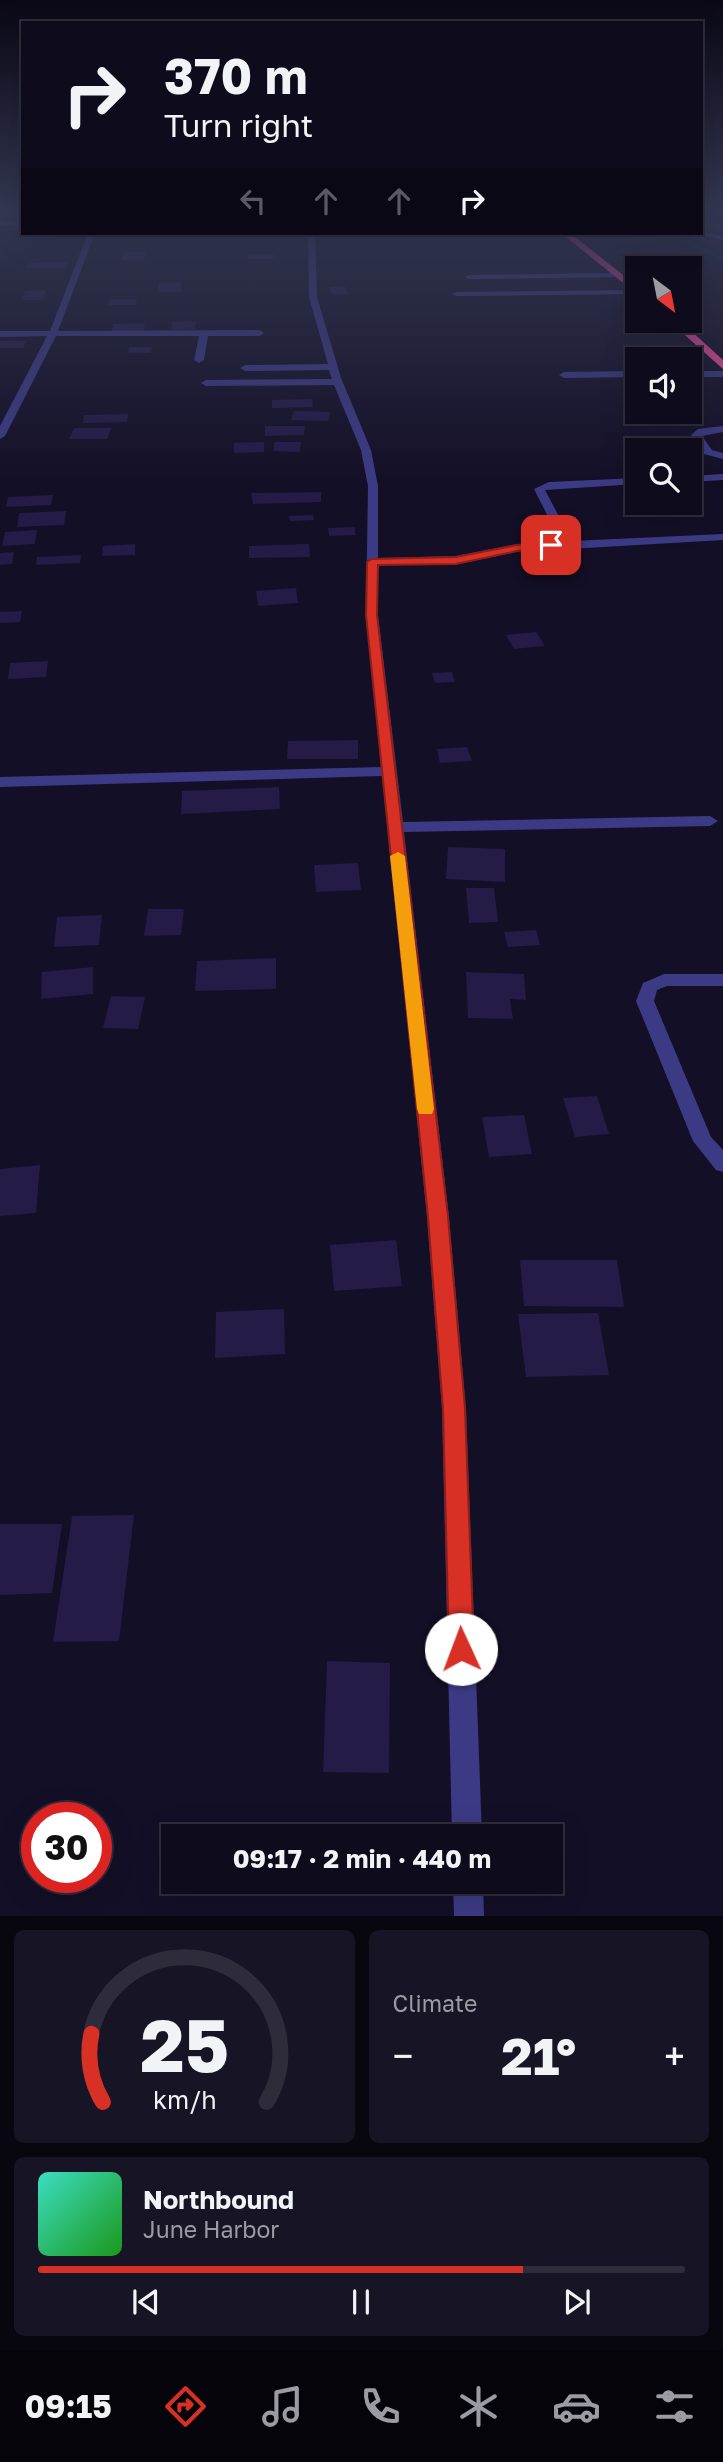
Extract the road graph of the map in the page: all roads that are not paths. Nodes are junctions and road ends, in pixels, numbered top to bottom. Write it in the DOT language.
graph roads {
  1 [pos="65,302"];
  2 [pos="315,302"];
  3 [pos="204,333"];
  4 [pos="260,333"];
  5 [pos="687,333"];
  6 [pos="0,334"];
  7 [pos="53,334"];
  8 [pos="199,360"];
  9 [pos="723,366"];
  10 [pos="245,368"];
  11 [pos="723,373"];
  12 [pos="625,374"];
  13 [pos="702,374"];
  14 [pos="336,375"];
  15 [pos="564,375"];
  16 [pos="206,383"];
  17 [pos="723,429"];
  18 [pos="0,436"];
  19 [pos="723,456"];
  20 [pos="723,477"];
  21 [pos="702,478"];
  22 [pos="625,482"];
  23 [pos="723,537"];
  24 [pos="568,545"];
  25 [pos="372,562"];
  26 [pos="388,771"];
  27 [pos="0,782"];
  28 [pos="710,821"];
  29 [pos="395,827"];
  30 [pos="723,980"];
  31 [pos="723,1164"];
  32 [pos="467,1824"];
  33 [pos="469,1894"];
  34 [pos="470,1916"];
  1 -- 7 [label="street"];
  2 -- 14 [label="street"];
  3 -- 4 [label="street"];
  3 -- 7 [label="street"];
  3 -- 8 [label="street"];
  5 -- 9 [label="highway"];
  6 -- 7 [label="street"];
  7 -- 18 [label="street"];
  10 -- 14 [label="street"];
  11 -- 13 [label="street"];
  12 -- 15 [label="street"];
  14 -- 16 [label="street"];
  14 -- 25 [label="street"];
  17 -- 19 [label="street"];
  20 -- 21 [label="street"];
  22 -- 24 [label="street"];
  23 -- 24 [label="street"];
  24 -- 25 [label="street"];
  25 -- 26 [label="street"];
  26 -- 27 [label="street"];
  26 -- 29 [label="street"];
  28 -- 29 [label="street"];
  29 -- 32 [label="street"];
  30 -- 31 [label="street"];
  33 -- 34 [label="street"];
}
